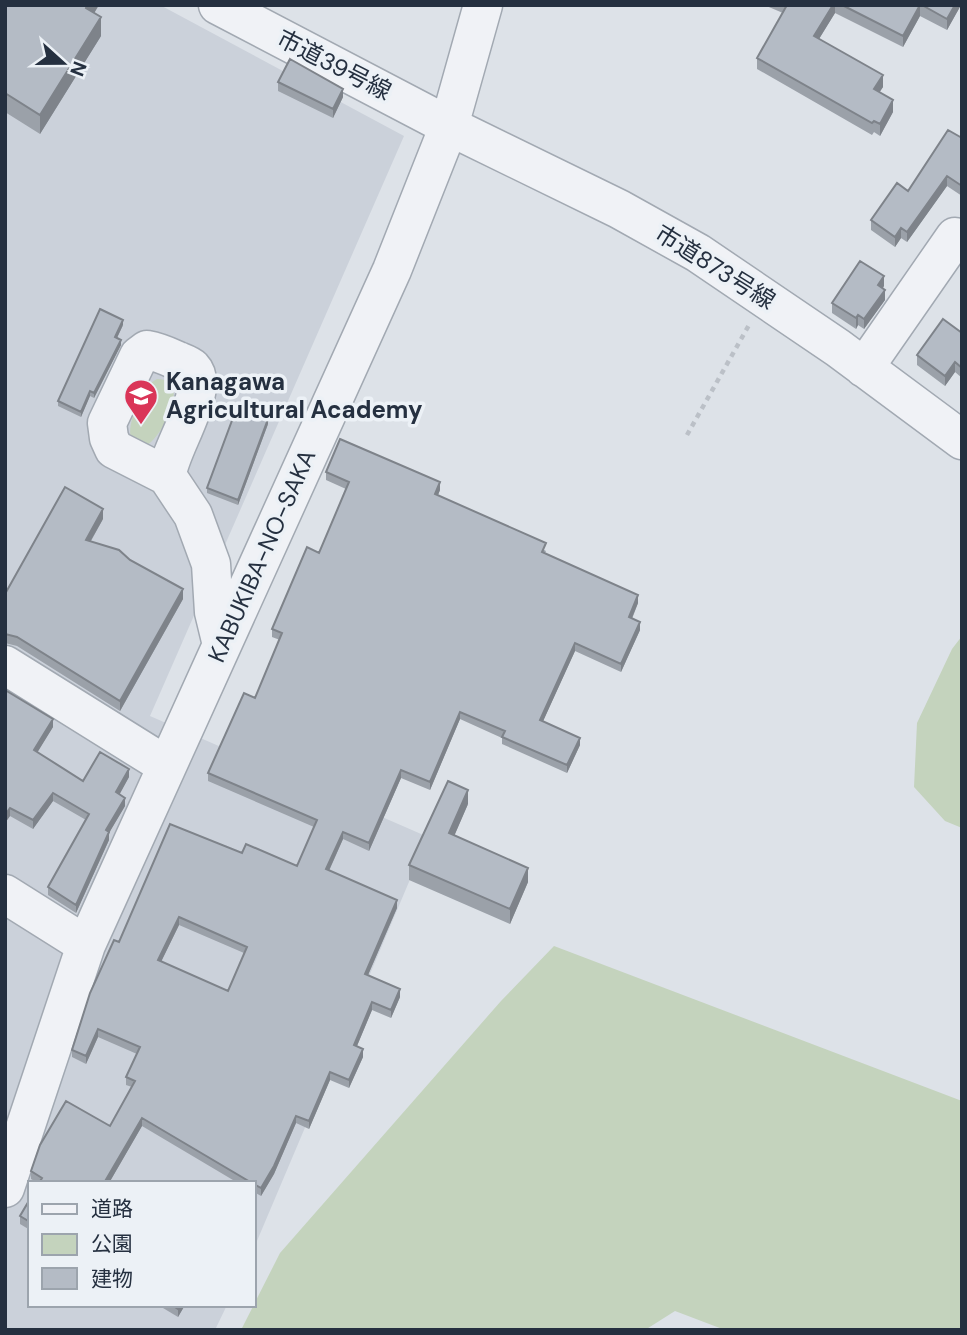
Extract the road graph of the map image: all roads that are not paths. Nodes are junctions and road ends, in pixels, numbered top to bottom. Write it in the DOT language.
graph roads {
  1 [pos="218,5"];
  2 [pos="483,5"];
  3 [pos="449,125"];
  4 [pos="955,237"];
  5 [pos="864,368"];
  6 [pos="962,440"];
  7 [pos="167,476"];
  8 [pos="222,645"];
  9 [pos="5,665"];
  10 [pos="167,766"];
  11 [pos="5,894"];
  12 [pos="86,945"];
  13 [pos="5,1188"];
  1 -- 3 [label="street, 市道39号線"];
  2 -- 3 [label="street, KABUKIBA-NO-SAKA"];
  3 -- 5 [label="street, 市道873号線"];
  3 -- 8 [label="street, KABUKIBA-NO-SAKA"];
  4 -- 5 [label="street"];
  5 -- 6 [label="street, 市道873号線"];
  7 -- 8 [label="street"];
  8 -- 10 [label="street, KABUKIBA-NO-SAKA"];
  9 -- 10 [label="street"];
  10 -- 12 [label="street, KABUKIBA-NO-SAKA"];
  11 -- 12 [label="street"];
  12 -- 13 [label="street, KABUKIBA-NO-SAKA"];
}
